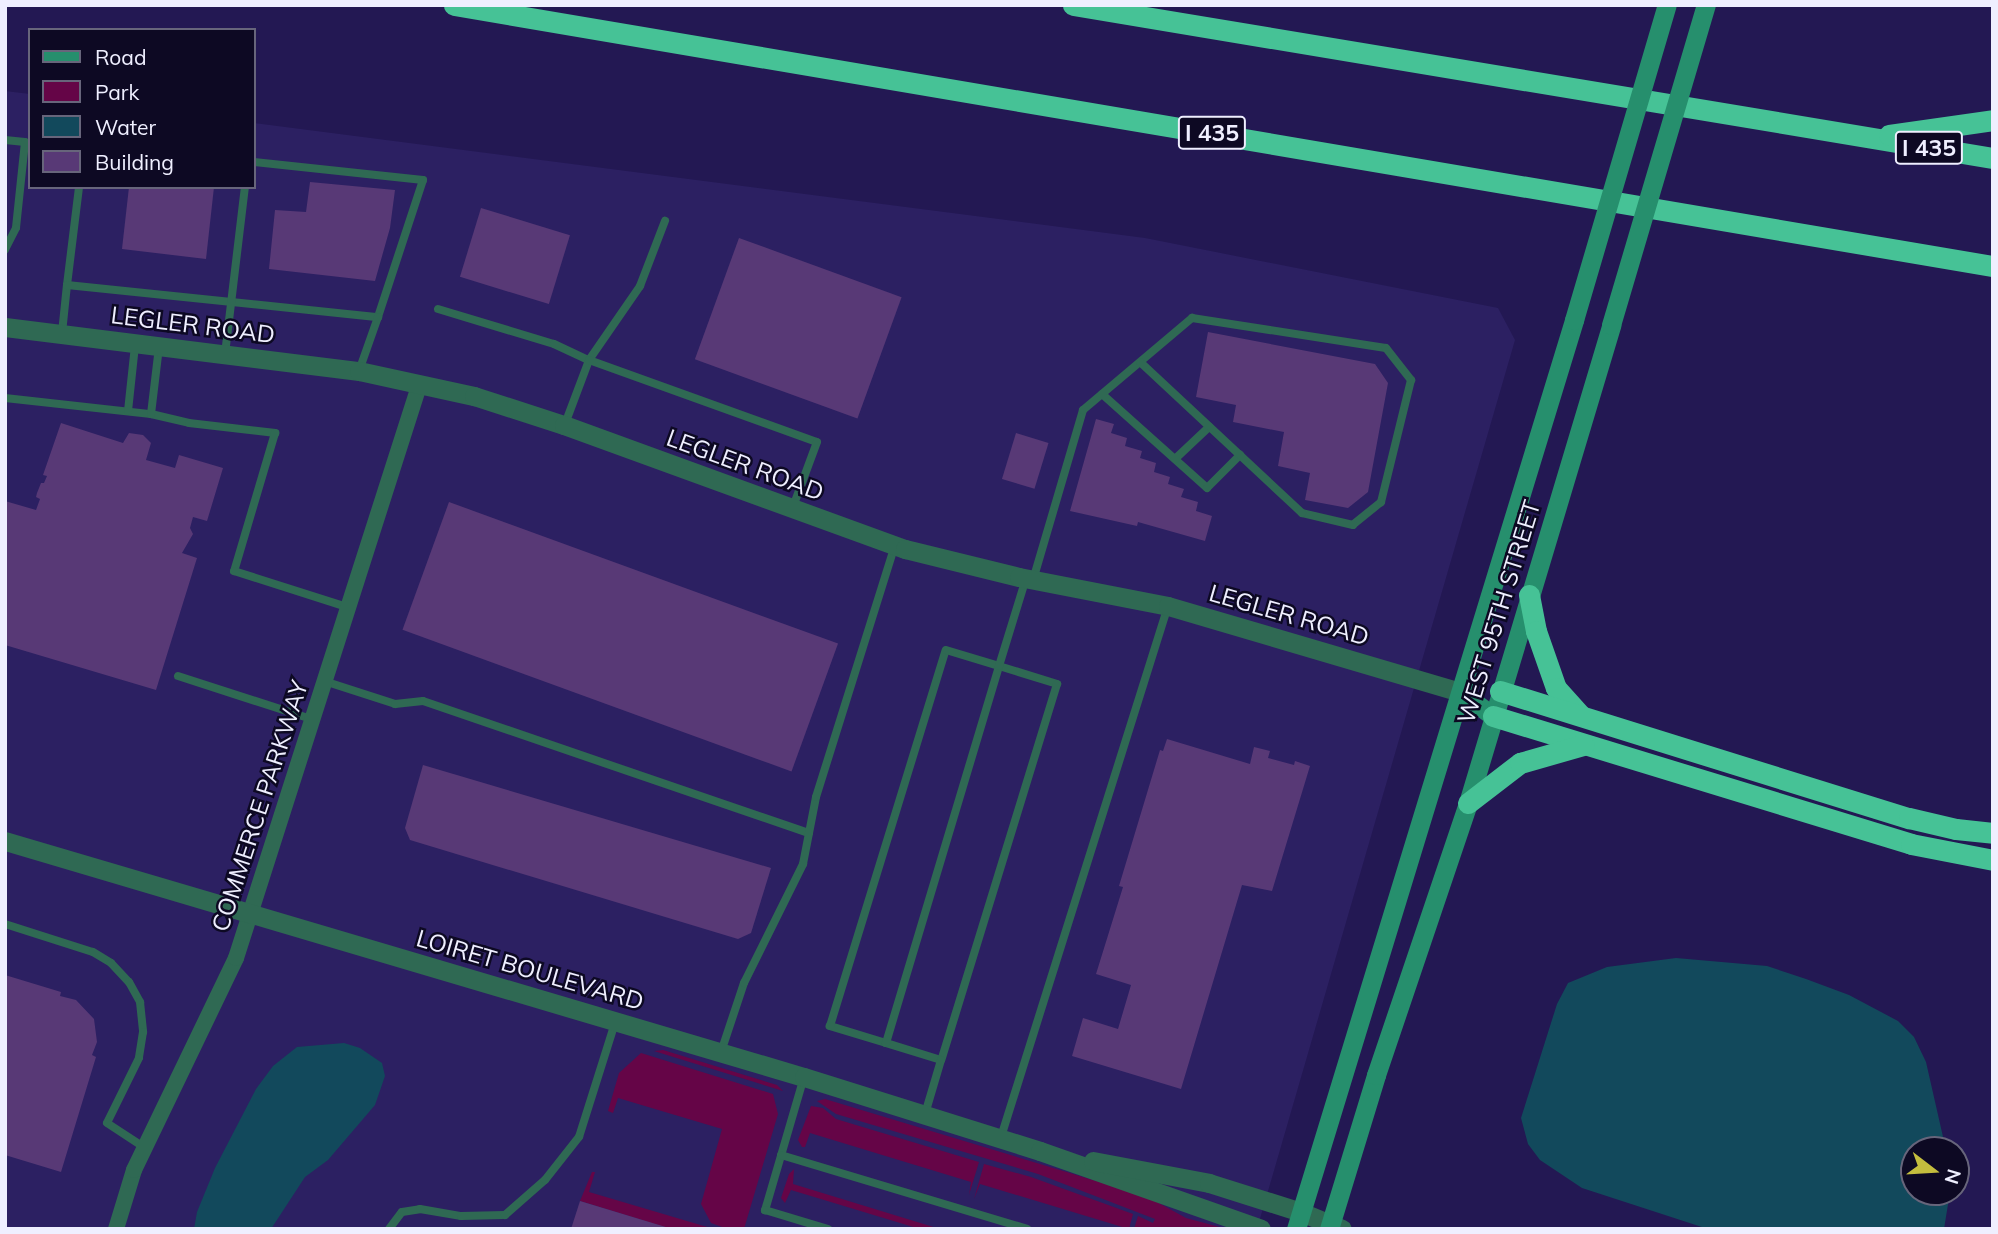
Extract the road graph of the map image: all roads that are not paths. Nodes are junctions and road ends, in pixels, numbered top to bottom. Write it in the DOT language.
graph roads {
  1 [pos="454,5"];
  2 [pos="1073,5"];
  3 [pos="1667,5"];
  4 [pos="1706,5"];
  5 [pos="1993,120"];
  6 [pos="1866,138"];
  7 [pos="5,140"];
  8 [pos="1993,158"];
  9 [pos="256,162"];
  10 [pos="79,189"];
  11 [pos="245,189"];
  12 [pos="665,220"];
  13 [pos="5,250"];
  14 [pos="1947,258"];
  15 [pos="1993,266"];
  16 [pos="1993,278"];
  17 [pos="67,285"];
  18 [pos="233,302"];
  19 [pos="438,309"];
  20 [pos="378,317"];
  21 [pos="5,327"];
  22 [pos="62,334"];
  23 [pos="135,343"];
  24 [pos="159,346"];
  25 [pos="225,354"];
  26 [pos="589,360"];
  27 [pos="1140,362"];
  28 [pos="359,371"];
  29 [pos="419,386"];
  30 [pos="1102,394"];
  31 [pos="5,398"];
  32 [pos="128,411"];
  33 [pos="151,414"];
  34 [pos="564,425"];
  35 [pos="1209,427"];
  36 [pos="1240,455"];
  37 [pos="1175,459"];
  38 [pos="792,509"];
  39 [pos="895,545"];
  40 [pos="1029,579"];
  41 [pos="1529,595"];
  42 [pos="1168,606"];
  43 [pos="347,607"];
  44 [pos="999,666"];
  45 [pos="178,676"];
  46 [pos="324,681"];
  47 [pos="1500,691"];
  48 [pos="1461,692"];
  49 [pos="1580,715"];
  50 [pos="1493,716"];
  51 [pos="311,719"];
  52 [pos="1584,744"];
  53 [pos="1468,803"];
  54 [pos="809,833"];
  55 [pos="1993,833"];
  56 [pos="5,841"];
  57 [pos="1993,860"];
  58 [pos="247,914"];
  59 [pos="5,925"];
  60 [pos="616,1020"];
  61 [pos="886,1043"];
  62 [pos="721,1052"];
  63 [pos="941,1060"];
  64 [pos="804,1077"];
  65 [pos="925,1115"];
  66 [pos="1001,1139"];
  67 [pos="145,1148"];
  68 [pos="1040,1151"];
  69 [pos="781,1155"];
  70 [pos="1299,1220"];
  71 [pos="1334,1227"];
  72 [pos="116,1229"];
  73 [pos="390,1229"];
  74 [pos="828,1229"];
  75 [pos="1027,1229"];
  76 [pos="1261,1229"];
  1 -- 14 [label="highway, I 435"];
  2 -- 6 [label="highway, I 435"];
  3 -- 48 [label="main road, WEST 95TH STREET, bridge"];
  4 -- 41 [label="main road, WEST 95TH STREET, bridge"];
  5 -- 6 [label="highway"];
  6 -- 8 [label="highway, I 435"];
  7 -- 13 [label="lane"];
  9 -- 20 [label="lane"];
  10 -- 17 [label="lane"];
  11 -- 18 [label="lane"];
  12 -- 26 [label="lane"];
  14 -- 15 [label="highway, I 435"];
  14 -- 16 [label="highway"];
  17 -- 18 [label="lane"];
  17 -- 22 [label="lane"];
  18 -- 20 [label="lane"];
  18 -- 25 [label="lane"];
  19 -- 26 [label="lane"];
  20 -- 28 [label="lane"];
  21 -- 22 [label="street, LEGLER ROAD"];
  22 -- 23 [label="street, LEGLER ROAD"];
  23 -- 24 [label="street, LEGLER ROAD"];
  23 -- 32 [label="lane"];
  24 -- 25 [label="street, LEGLER ROAD"];
  24 -- 33 [label="lane"];
  25 -- 28 [label="street, LEGLER ROAD"];
  26 -- 34 [label="lane"];
  26 -- 38 [label="lane"];
  27 -- 30 [label="lane"];
  27 -- 35 [label="lane"];
  27 -- 36 [label="lane"];
  28 -- 29 [label="street, LEGLER ROAD"];
  29 -- 34 [label="street, LEGLER ROAD"];
  29 -- 43 [label="street, COMMERCE PARKWAY"];
  30 -- 37 [label="lane"];
  30 -- 40 [label="lane"];
  31 -- 32 [label="lane"];
  32 -- 33 [label="lane"];
  33 -- 43 [label="lane"];
  34 -- 38 [label="street, LEGLER ROAD"];
  35 -- 36 [label="lane"];
  35 -- 37 [label="lane"];
  36 -- 37 [label="lane"];
  38 -- 39 [label="street, LEGLER ROAD"];
  39 -- 40 [label="street, LEGLER ROAD"];
  39 -- 54 [label="lane"];
  40 -- 42 [label="street, LEGLER ROAD"];
  40 -- 44 [label="lane"];
  41 -- 47 [label="main road, WEST 95TH STREET"];
  41 -- 49 [label="highway"];
  42 -- 48 [label="street, LEGLER ROAD"];
  42 -- 66 [label="lane"];
  43 -- 46 [label="street, COMMERCE PARKWAY"];
  44 -- 61 [label="lane"];
  44 -- 61 [label="lane"];
  44 -- 63 [label="lane"];
  45 -- 51 [label="lane"];
  46 -- 51 [label="street, COMMERCE PARKWAY"];
  46 -- 54 [label="lane"];
  47 -- 48 [label="main road"];
  47 -- 49 [label="highway"];
  47 -- 50 [label="main road, WEST 95TH STREET"];
  48 -- 50 [label="main road"];
  48 -- 70 [label="main road, WEST 95TH STREET"];
  49 -- 55 [label="highway"];
  50 -- 52 [label="highway"];
  50 -- 53 [label="main road, WEST 95TH STREET"];
  51 -- 58 [label="street, COMMERCE PARKWAY"];
  52 -- 53 [label="highway"];
  52 -- 57 [label="highway"];
  53 -- 71 [label="main road, WEST 95TH STREET"];
  54 -- 62 [label="lane"];
  56 -- 58 [label="street, LOIRET BOULEVARD"];
  58 -- 60 [label="street, LOIRET BOULEVARD"];
  58 -- 67 [label="street, COMMERCE PARKWAY"];
  59 -- 67 [label="lane"];
  60 -- 62 [label="street, LOIRET BOULEVARD"];
  60 -- 73 [label="lane"];
  61 -- 63 [label="lane"];
  62 -- 64 [label="street, LOIRET BOULEVARD"];
  63 -- 65 [label="lane"];
  64 -- 65 [label="street, LOIRET BOULEVARD"];
  64 -- 69 [label="lane"];
  65 -- 66 [label="street, LOIRET BOULEVARD"];
  66 -- 68 [label="street, LOIRET BOULEVARD"];
  67 -- 72 [label="street, COMMERCE PARKWAY"];
  68 -- 70 [label="street, LOIRET BOULEVARD"];
  68 -- 76 [label="street, LOIRET BOULEVARD"];
  69 -- 74 [label="lane"];
  69 -- 75 [label="lane"];
  70 -- 71 [label="street, LOIRET BOULEVARD"];
}
